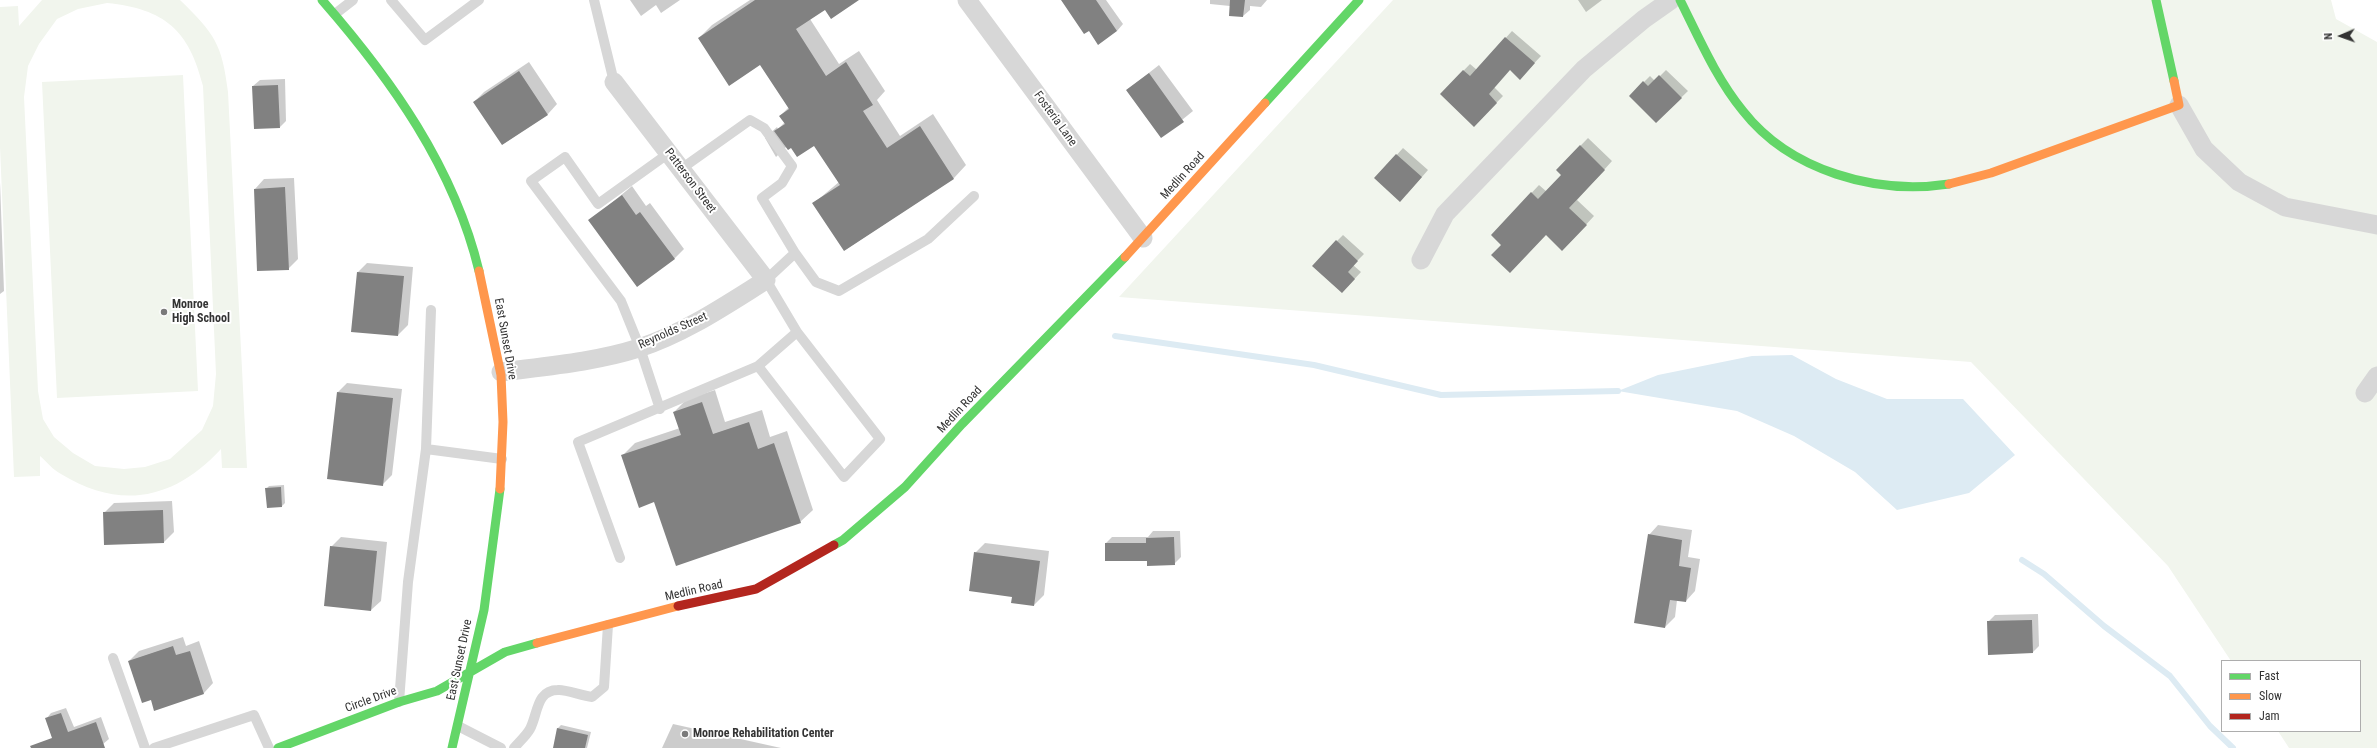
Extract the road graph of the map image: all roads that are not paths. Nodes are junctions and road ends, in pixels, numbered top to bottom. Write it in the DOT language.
graph roads {
  1 [pos="322,0"];
  2 [pos="353,0"];
  3 [pos="391,0"];
  4 [pos="478,0"];
  5 [pos="594,0"];
  6 [pos="967,0"];
  7 [pos="1359,0"];
  8 [pos="1671,0"];
  9 [pos="1680,0"];
  10 [pos="2156,0"];
  11 [pos="335,14"];
  12 [pos="614,82"];
  13 [pos="2179,105"];
  14 [pos="669,153"];
  15 [pos="681,169"];
  16 [pos="974,196"];
  17 [pos="2377,225"];
  18 [pos="1143,238"];
  19 [pos="795,253"];
  20 [pos="1420,260"];
  21 [pos="766,280"];
  22 [pos="431,310"];
  23 [pos="798,332"];
  24 [pos="640,348"];
  25 [pos="758,366"];
  26 [pos="501,372"];
  27 [pos="2377,376"];
  28 [pos="2365,393"];
  29 [pos="660,409"];
  30 [pos="426,449"];
  31 [pos="502,459"];
  32 [pos="620,558"];
  33 [pos="608,625"];
  34 [pos="113,658"];
  35 [pos="471,672"];
  36 [pos="399,702"];
  37 [pos="458,726"];
  38 [pos="145,748"];
  39 [pos="154,748"];
  40 [pos="269,748"];
  41 [pos="278,748"];
  42 [pos="452,748"];
  43 [pos="501,748"];
  44 [pos="514,748"];
  1 -- 11 [label="street, East Sunset Drive"];
  2 -- 11 [label="lane"];
  3 -- 4 [label="lane"];
  5 -- 12 [label="lane"];
  6 -- 18 [label="street, Fosteria Lane"];
  7 -- 18 [label="street, Medlin Road"];
  8 -- 20 [label="street"];
  9 -- 13 [label="street"];
  10 -- 13 [label="street"];
  11 -- 26 [label="street, East Sunset Drive"];
  12 -- 14 [label="street, Patterson Street"];
  13 -- 17 [label="street"];
  14 -- 15 [label="street, Patterson Street"];
  14 -- 24 [label="lane"];
  15 -- 19 [label="lane"];
  15 -- 21 [label="street, Patterson Street"];
  16 -- 19 [label="lane"];
  18 -- 33 [label="street, Medlin Road"];
  19 -- 21 [label="lane"];
  21 -- 23 [label="lane"];
  21 -- 24 [label="street, Reynolds Street"];
  22 -- 30 [label="lane"];
  23 -- 25 [label="lane"];
  23 -- 25 [label="lane"];
  24 -- 26 [label="street, Reynolds Street"];
  24 -- 29 [label="lane"];
  25 -- 29 [label="lane"];
  26 -- 31 [label="street, East Sunset Drive"];
  27 -- 28 [label="street"];
  29 -- 32 [label="lane"];
  30 -- 31 [label="lane"];
  30 -- 36 [label="lane"];
  31 -- 35 [label="street, East Sunset Drive"];
  33 -- 35 [label="street, Medlin Road"];
  33 -- 44 [label="lane"];
  34 -- 38 [label="lane"];
  35 -- 36 [label="street, Circle Drive"];
  35 -- 37 [label="street, East Sunset Drive"];
  36 -- 41 [label="street, Circle Drive"];
  37 -- 42 [label="street, East Sunset Drive"];
  37 -- 43 [label="lane"];
  39 -- 40 [label="lane"];
}
